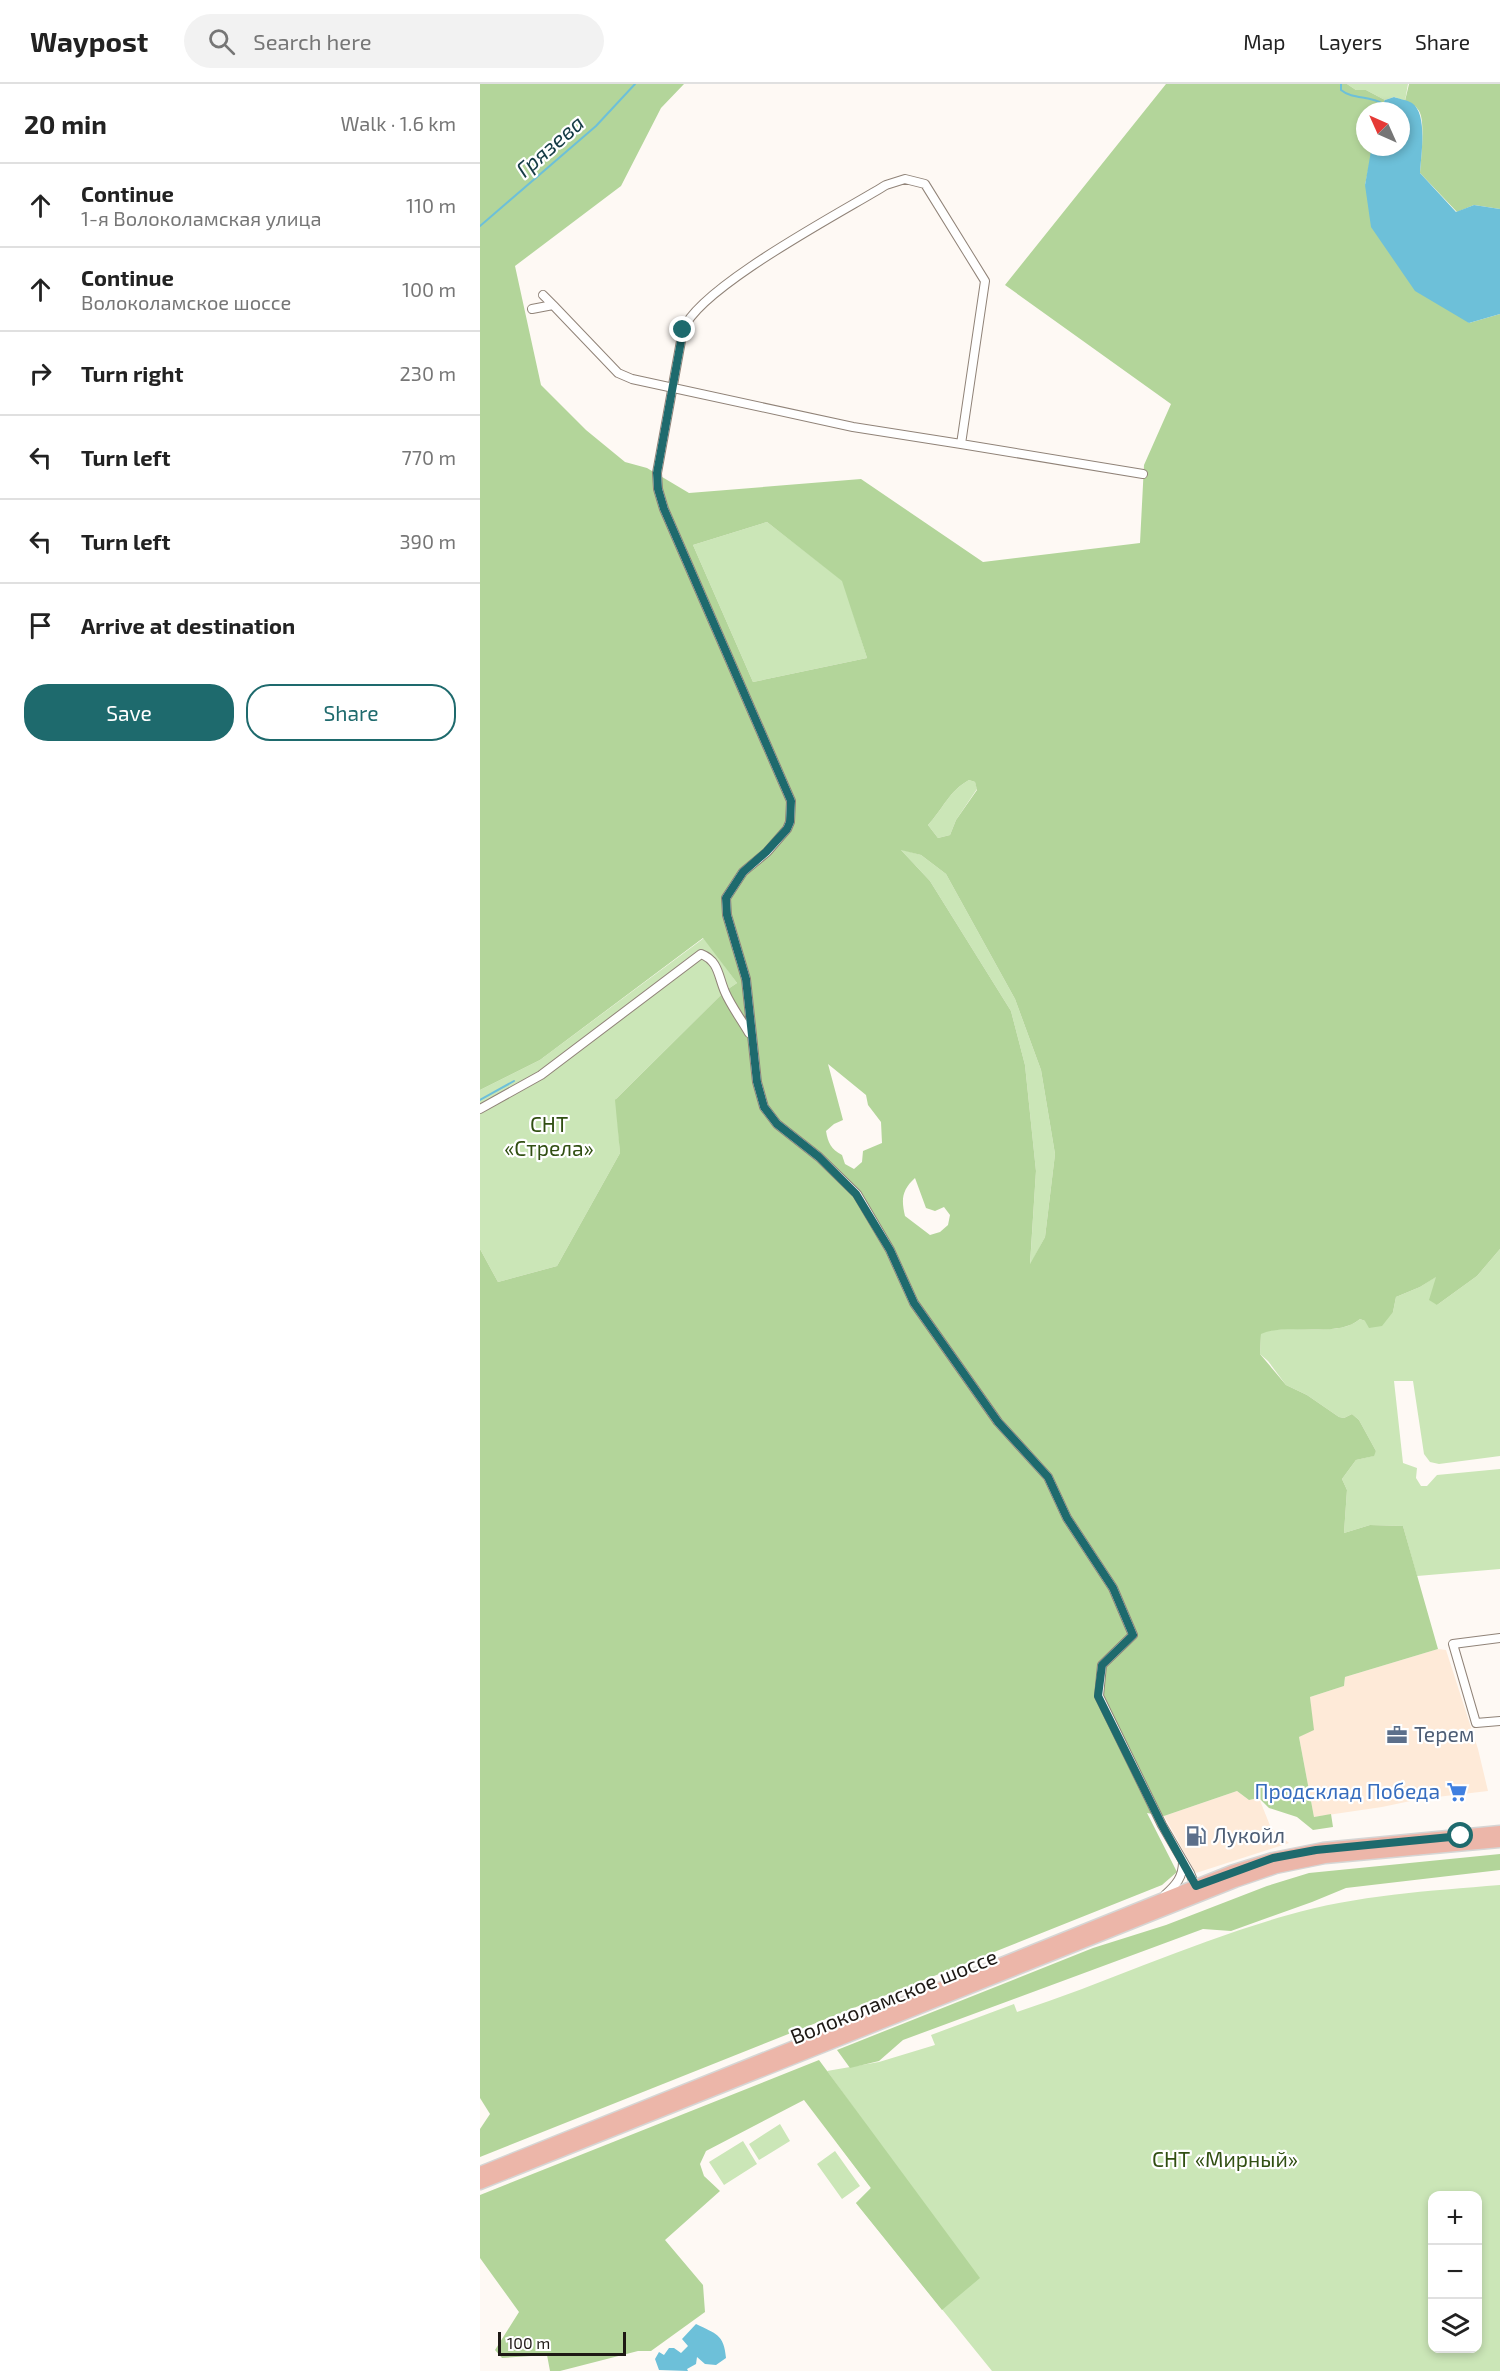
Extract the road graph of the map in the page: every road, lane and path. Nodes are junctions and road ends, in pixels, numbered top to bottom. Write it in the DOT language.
graph roads {
  1 [pos="543,295"];
  2 [pos="553,305"];
  3 [pos="532,309"];
  4 [pos="673,389"];
  5 [pos="961,444"];
  6 [pos="1143,474"];
  7 [pos="752,1036"];
  8 [pos="480,1109"];
  9 [pos="1500,1638"];
  10 [pos="1500,1721"];
  11 [pos="1500,1832"];
  12 [pos="1500,1841"];
  13 [pos="1324,1853"];
  14 [pos="1183,1861"];
  15 [pos="1198,1891"];
  16 [pos="1157,1901"];
  17 [pos="480,2173"];
  18 [pos="480,2183"];
  1 -- 2 [label="street"];
  2 -- 3 [label="street"];
  2 -- 4 [label="street"];
  4 -- 5 [label="street"];
  4 -- 5 [label="street"];
  4 -- 7 [label="street"];
  5 -- 6 [label="street"];
  7 -- 8 [label="street"];
  7 -- 14 [label="street"];
  9 -- 10 [label="street"];
  11 -- 13 [label="main road"];
  12 -- 13 [label="main road"];
  13 -- 15 [label="main road, Волоколамское шоссе"];
  14 -- 15 [label="street"];
  14 -- 16 [label="street"];
  15 -- 16 [label="main road, Волоколамское шоссе"];
  15 -- 18 [label="main road, Волоколамское шоссе"];
  16 -- 17 [label="main road, Волоколамское шоссе"];
}
